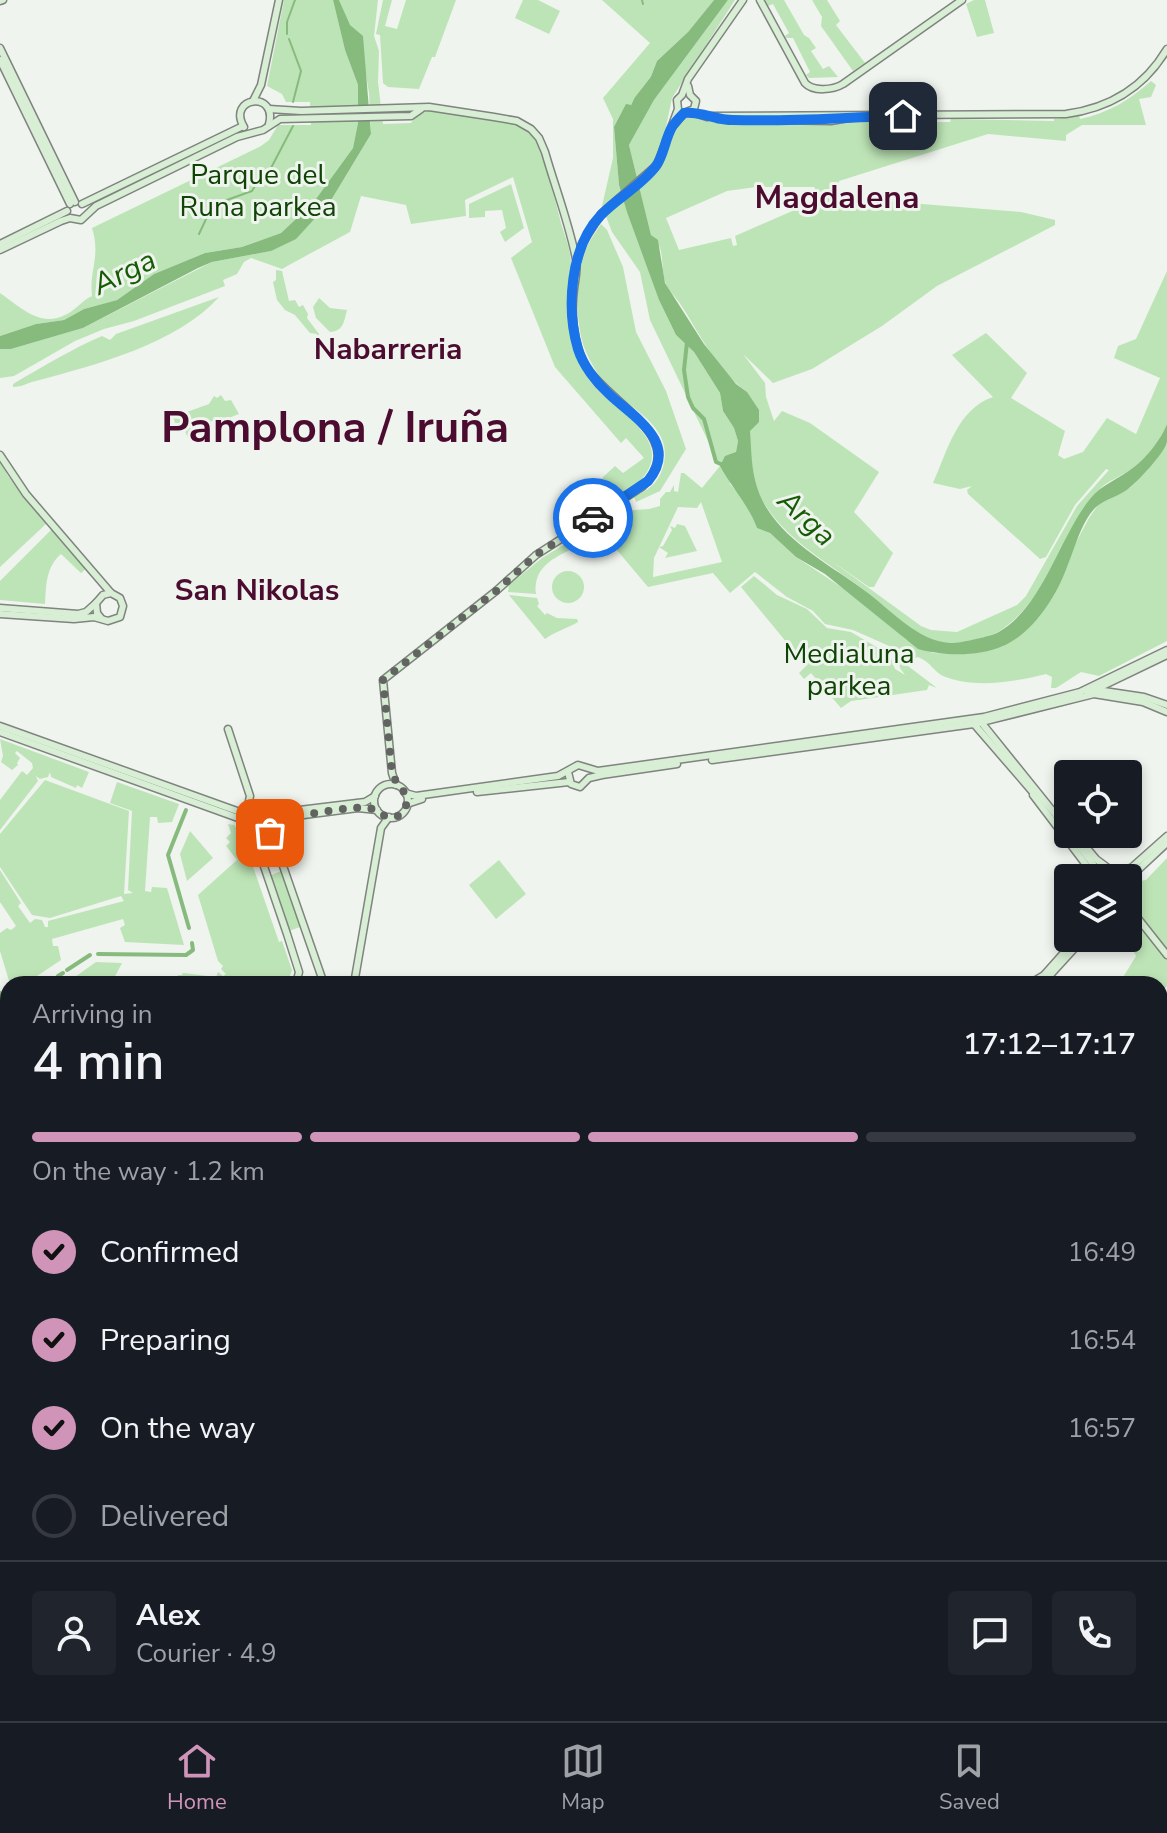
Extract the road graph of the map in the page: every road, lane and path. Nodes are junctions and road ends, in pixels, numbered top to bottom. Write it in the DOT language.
graph roads {
  1 [pos="279,0"];
  2 [pos="743,0"];
  3 [pos="760,0"];
  4 [pos="962,0"];
  5 [pos="0,48"];
  6 [pos="1167,49"];
  7 [pos="0,60"];
  8 [pos="261,85"];
  9 [pos="686,95"];
  10 [pos="253,101"];
  11 [pos="267,106"];
  12 [pos="692,113"];
  13 [pos="301,114"];
  14 [pos="269,124"];
  15 [pos="243,126"];
  16 [pos="254,132"];
  17 [pos="73,208"];
  18 [pos="85,215"];
  19 [pos="0,244"];
  20 [pos="0,250"];
  21 [pos="577,261"];
  22 [pos="0,455"];
  23 [pos="91,568"];
  24 [pos="111,593"];
  25 [pos="98,600"];
  26 [pos="0,611"];
  27 [pos="103,619"];
  28 [pos="1167,652"];
  29 [pos="1145,661"];
  30 [pos="1101,684"];
  31 [pos="1094,690"];
  32 [pos="1080,692"];
  33 [pos="1074,700"];
  34 [pos="1167,705"];
  35 [pos="1167,712"];
  36 [pos="981,723"];
  37 [pos="0,726"];
  38 [pos="228,729"];
  39 [pos="0,732"];
  40 [pos="588,770"];
  41 [pos="568,772"];
  42 [pos="589,778"];
  43 [pos="569,782"];
  44 [pos="396,785"];
  45 [pos="1034,791"];
  46 [pos="405,793"];
  47 [pos="375,796"];
  48 [pos="407,804"];
  49 [pos="249,805"];
  50 [pos="1054,810"];
  51 [pos="382,814"];
  52 [pos="245,817"];
  53 [pos="270,818"];
  54 [pos="290,818"];
  55 [pos="274,832"];
  56 [pos="252,834"];
  57 [pos="1167,836"];
  58 [pos="274,840"];
  59 [pos="1167,843"];
  60 [pos="1082,848"];
  61 [pos="1085,848"];
  62 [pos="1089,864"];
  63 [pos="1095,864"];
  64 [pos="1104,864"];
  65 [pos="1136,864"];
  66 [pos="1142,866"];
  67 [pos="1142,923"];
  68 [pos="1065,952"];
  69 [pos="1071,952"];
  70 [pos="1167,954"];
  71 [pos="298,976"];
  72 [pos="321,976"];
  73 [pos="354,976"];
  74 [pos="1042,976"];
  75 [pos="1049,976"];
  1 -- 8 [label="main road"];
  2 -- 9 [label="main road"];
  3 -- 4 [label="main road"];
  5 -- 17 [label="main road"];
  6 -- 12 [label="main road"];
  7 -- 17 [label="main road"];
  8 -- 10 [label="main road"];
  8 -- 11 [label="main road"];
  9 -- 12 [label="main road"];
  9 -- 12 [label="main road"];
  10 -- 11 [label="main road"];
  10 -- 15 [label="main road"];
  11 -- 13 [label="main road"];
  11 -- 14 [label="main road"];
  12 -- 21 [label="main road"];
  13 -- 14 [label="main road"];
  13 -- 21 [label="main road"];
  14 -- 16 [label="main road"];
  15 -- 16 [label="main road"];
  15 -- 17 [label="main road"];
  16 -- 18 [label="main road"];
  17 -- 18 [label="main road"];
  17 -- 18 [label="main road"];
  17 -- 19 [label="main road"];
  17 -- 20 [label="main road"];
  21 -- 44 [label="main road"];
  22 -- 23 [label="main road"];
  23 -- 24 [label="main road"];
  23 -- 25 [label="main road"];
  24 -- 25 [label="main road"];
  24 -- 27 [label="main road"];
  25 -- 26 [label="main road"];
  25 -- 27 [label="main road"];
  26 -- 27 [label="main road"];
  28 -- 29 [label="main road"];
  28 -- 31 [label="main road"];
  29 -- 30 [label="main road"];
  29 -- 32 [label="main road"];
  31 -- 32 [label="main road"];
  31 -- 33 [label="main road"];
  31 -- 34 [label="main road"];
  32 -- 36 [label="main road"];
  33 -- 35 [label="main road"];
  33 -- 36 [label="main road"];
  36 -- 40 [label="main road"];
  36 -- 42 [label="main road"];
  36 -- 45 [label="main road"];
  36 -- 45 [label="main road"];
  37 -- 52 [label="main road"];
  38 -- 49 [label="main road"];
  39 -- 52 [label="main road"];
  40 -- 41 [label="main road"];
  40 -- 42 [label="main road"];
  41 -- 43 [label="main road"];
  41 -- 46 [label="main road"];
  42 -- 43 [label="main road"];
  43 -- 48 [label="main road"];
  44 -- 46 [label="main road"];
  44 -- 47 [label="main road"];
  45 -- 50 [label="main road"];
  45 -- 62 [label="main road"];
  46 -- 48 [label="main road"];
  47 -- 51 [label="main road"];
  47 -- 53 [label="main road"];
  48 -- 51 [label="main road"];
  49 -- 52 [label="main road"];
  49 -- 53 [label="main road"];
  51 -- 54 [label="main road"];
  51 -- 73 [label="main road"];
  52 -- 53 [label="main road"];
  52 -- 56 [label="main road"];
  53 -- 54 [label="main road"];
  53 -- 55 [label="main road"];
  54 -- 58 [label="main road"];
  55 -- 56 [label="main road"];
  55 -- 58 [label="main road"];
  56 -- 71 [label="main road"];
  57 -- 65 [label="main road"];
  58 -- 72 [label="main road"];
  59 -- 66 [label="main road"];
  60 -- 63 [label="main road"];
  61 -- 64 [label="main road"];
  67 -- 70 [label="main road"];
  68 -- 74 [label="main road"];
  69 -- 75 [label="main road"];
}
